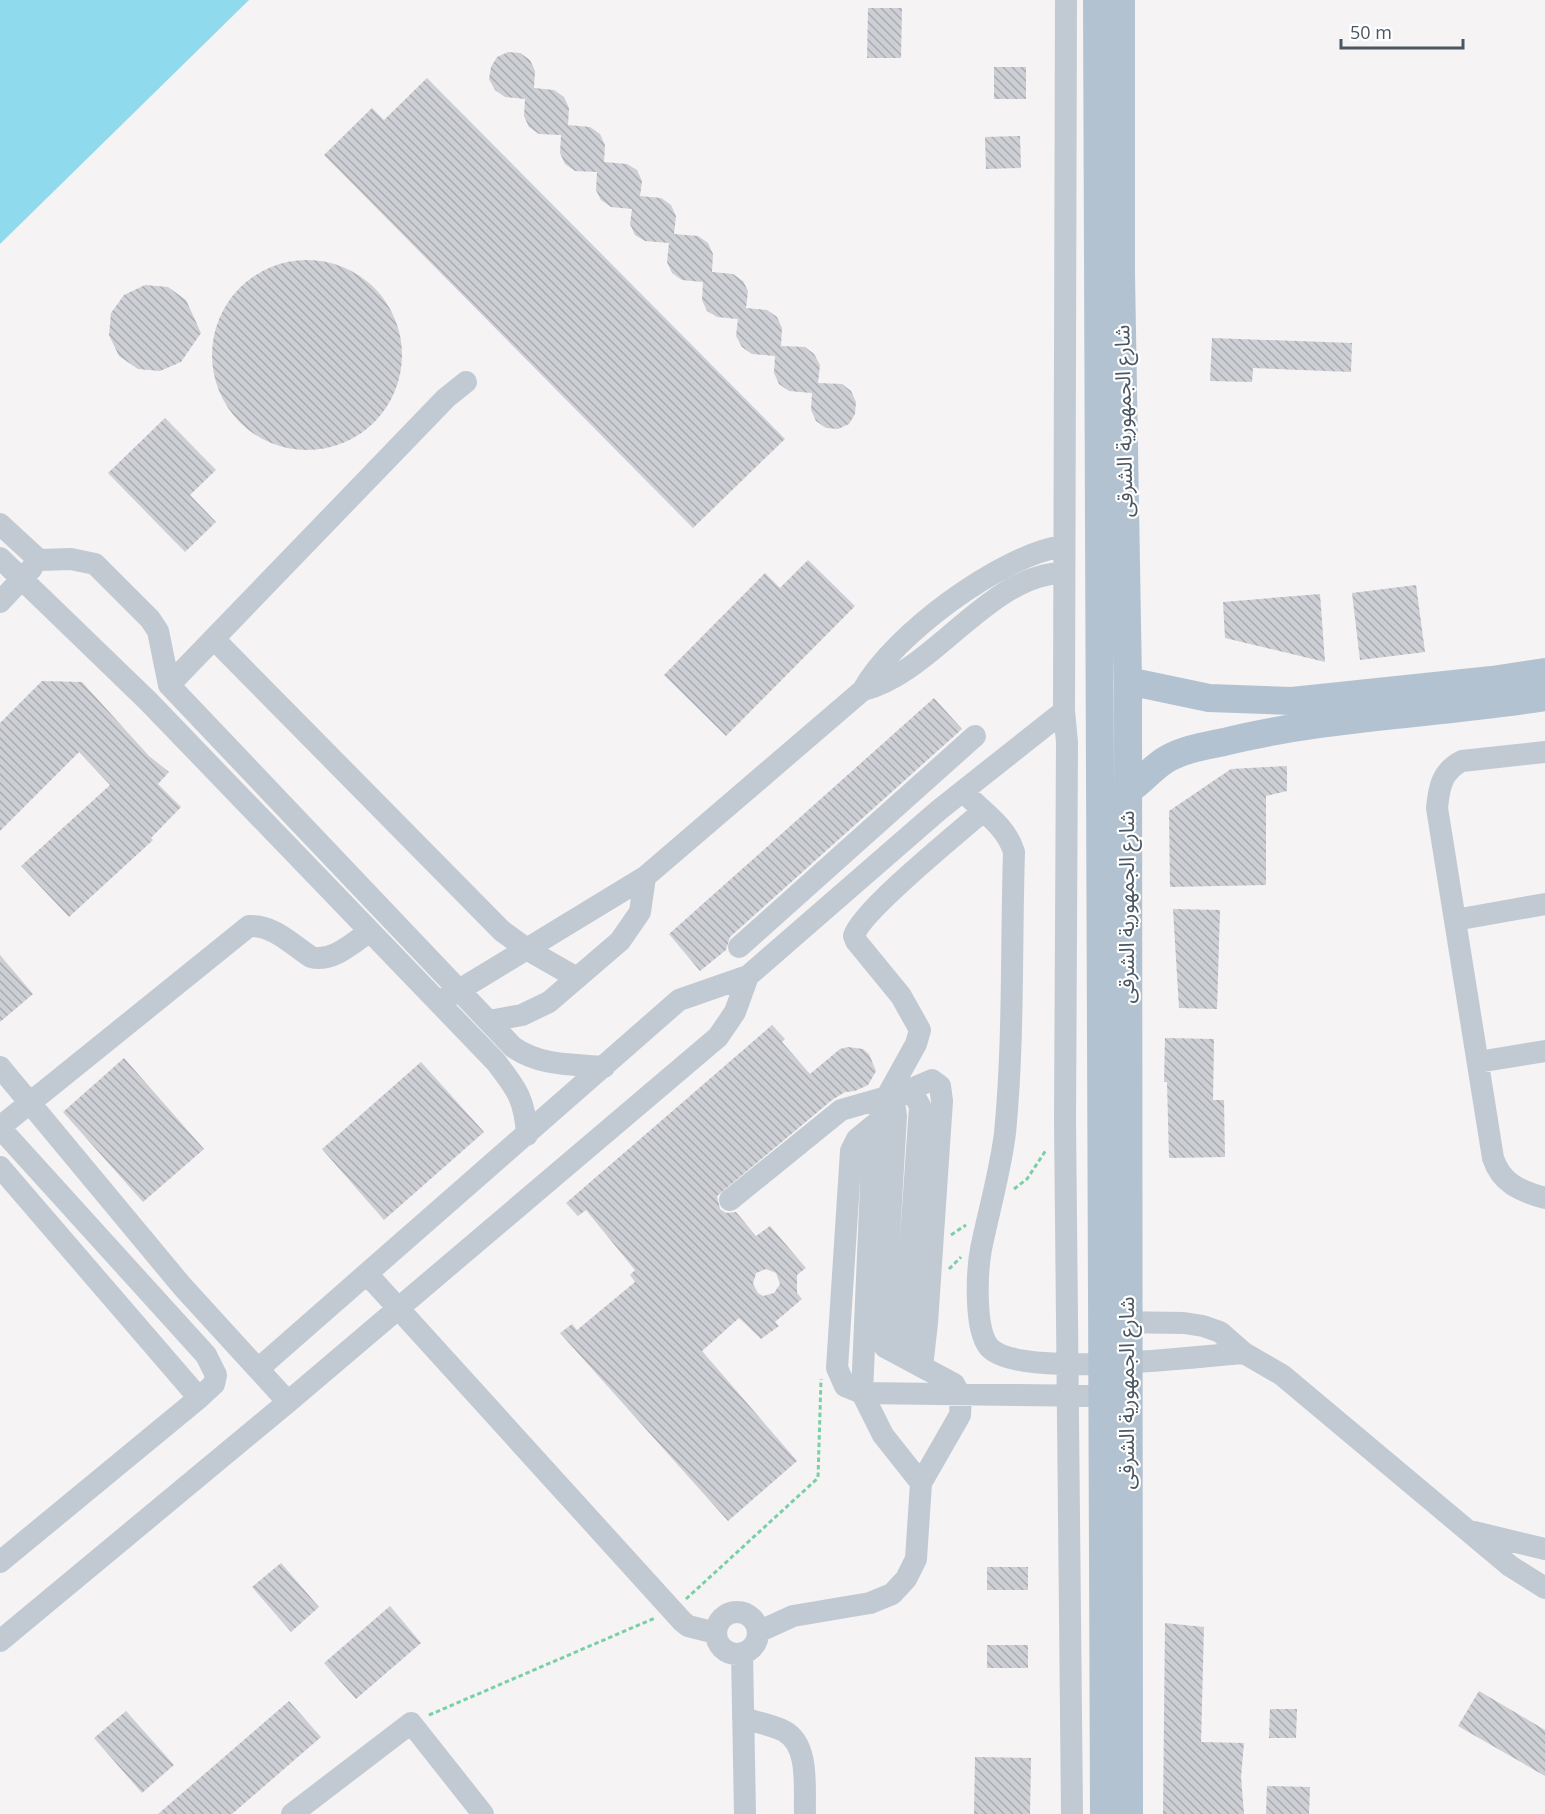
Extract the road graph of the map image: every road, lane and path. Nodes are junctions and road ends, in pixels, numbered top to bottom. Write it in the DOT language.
graph roads {
  1 [pos="1105,1"];
  2 [pos="1066,2"];
  3 [pos="466,382"];
  4 [pos="0,524"];
  5 [pos="1063,546"];
  6 [pos="0,558"];
  7 [pos="39,560"];
  8 [pos="1063,573"];
  9 [pos="23,579"];
  10 [pos="0,602"];
  11 [pos="1064,609"];
  12 [pos="1099,617"];
  13 [pos="1127,626"];
  14 [pos="215,640"];
  15 [pos="1545,672"];
  16 [pos="1128,681"];
  17 [pos="169,685"];
  18 [pos="863,690"];
  19 [pos="1493,693"];
  20 [pos="1545,697"];
  21 [pos="1064,711"];
  22 [pos="975,736"];
  23 [pos="1545,752"];
  24 [pos="918,786"];
  25 [pos="268,789"];
  26 [pos="963,791"];
  27 [pos="1114,795"];
  28 [pos="249,808"];
  29 [pos="939,810"];
  30 [pos="982,812"];
  31 [pos="885,857"];
  32 [pos="645,877"];
  33 [pos="903,882"];
  34 [pos="1545,904"];
  35 [pos="1455,920"];
  36 [pos="369,932"];
  37 [pos="739,947"];
  38 [pos="528,950"];
  39 [pos="748,976"];
  40 [pos="577,978"];
  41 [pos="460,990"];
  42 [pos="440,1001"];
  43 [pos="489,1021"];
  44 [pos="1545,1051"];
  45 [pos="1478,1062"];
  46 [pos="0,1067"];
  47 [pos="604,1067"];
  48 [pos="895,1095"];
  49 [pos="30,1101"];
  50 [pos="0,1127"];
  51 [pos="527,1135"];
  52 [pos="0,1167"];
  53 [pos="1545,1198"];
  54 [pos="730,1200"];
  55 [pos="368,1275"];
  56 [pos="399,1307"];
  57 [pos="1115,1323"];
  58 [pos="1244,1353"];
  59 [pos="912,1361"];
  60 [pos="1116,1363"];
  61 [pos="1067,1364"];
  62 [pos="258,1369"];
  63 [pos="862,1393"];
  64 [pos="961,1396"];
  65 [pos="1104,1396"];
  66 [pos="1067,1397"];
  67 [pos="200,1398"];
  68 [pos="288,1402"];
  69 [pos="921,1483"];
  70 [pos="1468,1531"];
  71 [pos="1545,1549"];
  72 [pos="0,1562"];
  73 [pos="1545,1588"];
  74 [pos="758,1632"];
  75 [pos="716,1633"];
  76 [pos="0,1641"];
  77 [pos="742,1653"];
  78 [pos="1070,1687"];
  79 [pos="1104,1688"];
  80 [pos="743,1718"];
  81 [pos="292,1814"];
  82 [pos="483,1814"];
  83 [pos="745,1814"];
  84 [pos="805,1814"];
  85 [pos="1071,1814"];
  86 [pos="1104,1814"];
  87 [pos="1128,1814"];
  1 -- 2 [label="street"];
  1 -- 12 [label="main road, شارع الجمهورية الشرقى"];
  1 -- 13 [label="main road, شارع الجمهورية الشرقى"];
  2 -- 5 [label="street"];
  3 -- 14 [label="street"];
  4 -- 7 [label="street"];
  5 -- 8 [label="street"];
  5 -- 18 [label="street"];
  6 -- 9 [label="street"];
  7 -- 9 [label="street"];
  7 -- 17 [label="street"];
  8 -- 11 [label="street"];
  8 -- 18 [label="street"];
  9 -- 10 [label="street"];
  9 -- 28 [label="street"];
  11 -- 12 [label="street"];
  11 -- 21 [label="street"];
  12 -- 13 [label="main road"];
  12 -- 27 [label="main road, شارع الجمهورية الشرقى"];
  13 -- 16 [label="main road, شارع الجمهورية الشرقى"];
  14 -- 17 [label="street"];
  14 -- 38 [label="street"];
  15 -- 19 [label="main road"];
  16 -- 19 [label="main road"];
  16 -- 27 [label="main road, شارع الجمهورية الشرقى"];
  17 -- 25 [label="street"];
  18 -- 32 [label="street"];
  19 -- 20 [label="main road"];
  19 -- 27 [label="main road"];
  21 -- 26 [label="street"];
  21 -- 61 [label="street"];
  22 -- 24 [label="street"];
  23 -- 35 [label="street"];
  24 -- 29 [label="street"];
  24 -- 37 [label="street"];
  25 -- 28 [label="street"];
  25 -- 41 [label="street"];
  26 -- 29 [label="street"];
  26 -- 30 [label="street"];
  27 -- 57 [label="main road, شارع الجمهورية الشرقى"];
  28 -- 36 [label="street"];
  29 -- 31 [label="street"];
  30 -- 33 [label="street"];
  30 -- 61 [label="street"];
  31 -- 33 [label="street"];
  31 -- 39 [label="street"];
  32 -- 38 [label="street"];
  32 -- 40 [label="street"];
  33 -- 48 [label="street"];
  34 -- 35 [label="street"];
  35 -- 45 [label="street"];
  36 -- 42 [label="street"];
  36 -- 49 [label="street"];
  38 -- 40 [label="street"];
  38 -- 41 [label="street"];
  39 -- 47 [label="street"];
  39 -- 56 [label="street"];
  40 -- 43 [label="street"];
  41 -- 42 [label="street"];
  41 -- 43 [label="street"];
  42 -- 51 [label="street"];
  43 -- 47 [label="street"];
  44 -- 45 [label="street"];
  45 -- 53 [label="street"];
  46 -- 49 [label="street"];
  47 -- 51 [label="street"];
  48 -- 54 [label="street"];
  48 -- 59 [label="street"];
  48 -- 59 [label="street"];
  48 -- 63 [label="street"];
  49 -- 50 [label="street"];
  49 -- 62 [label="street"];
  50 -- 67 [label="street"];
  51 -- 55 [label="street"];
  52 -- 67 [label="street"];
  55 -- 56 [label="street"];
  55 -- 62 [label="street"];
  56 -- 68 [label="street"];
  56 -- 75 [label="street"];
  57 -- 58 [label="street"];
  57 -- 60 [label="main road, شارع الجمهورية الشرقى"];
  58 -- 60 [label="street"];
  58 -- 70 [label="street"];
  59 -- 64 [label="street"];
  60 -- 61 [label="street"];
  60 -- 65 [label="main road, شارع الجمهورية الشرقى"];
  60 -- 87 [label="main road, شارع الجمهورية الشرقى"];
  61 -- 66 [label="street"];
  62 -- 68 [label="street"];
  63 -- 64 [label="street"];
  63 -- 69 [label="street"];
  64 -- 66 [label="street"];
  64 -- 69 [label="street"];
  65 -- 66 [label="street"];
  65 -- 79 [label="main road, شارع الجمهورية الشرقى"];
  66 -- 78 [label="street"];
  67 -- 72 [label="street"];
  68 -- 76 [label="street"];
  69 -- 74 [label="street"];
  70 -- 71 [label="street"];
  70 -- 73 [label="street"];
  74 -- 75 [label="street"];
  74 -- 77 [label="street"];
  75 -- 77 [label="street"];
  77 -- 80 [label="street"];
  78 -- 79 [label="street"];
  78 -- 85 [label="street"];
  79 -- 86 [label="main road, شارع الجمهورية الشرقى"];
  80 -- 83 [label="street"];
  80 -- 84 [label="street"];
  81 -- 82 [label="street"];
}
